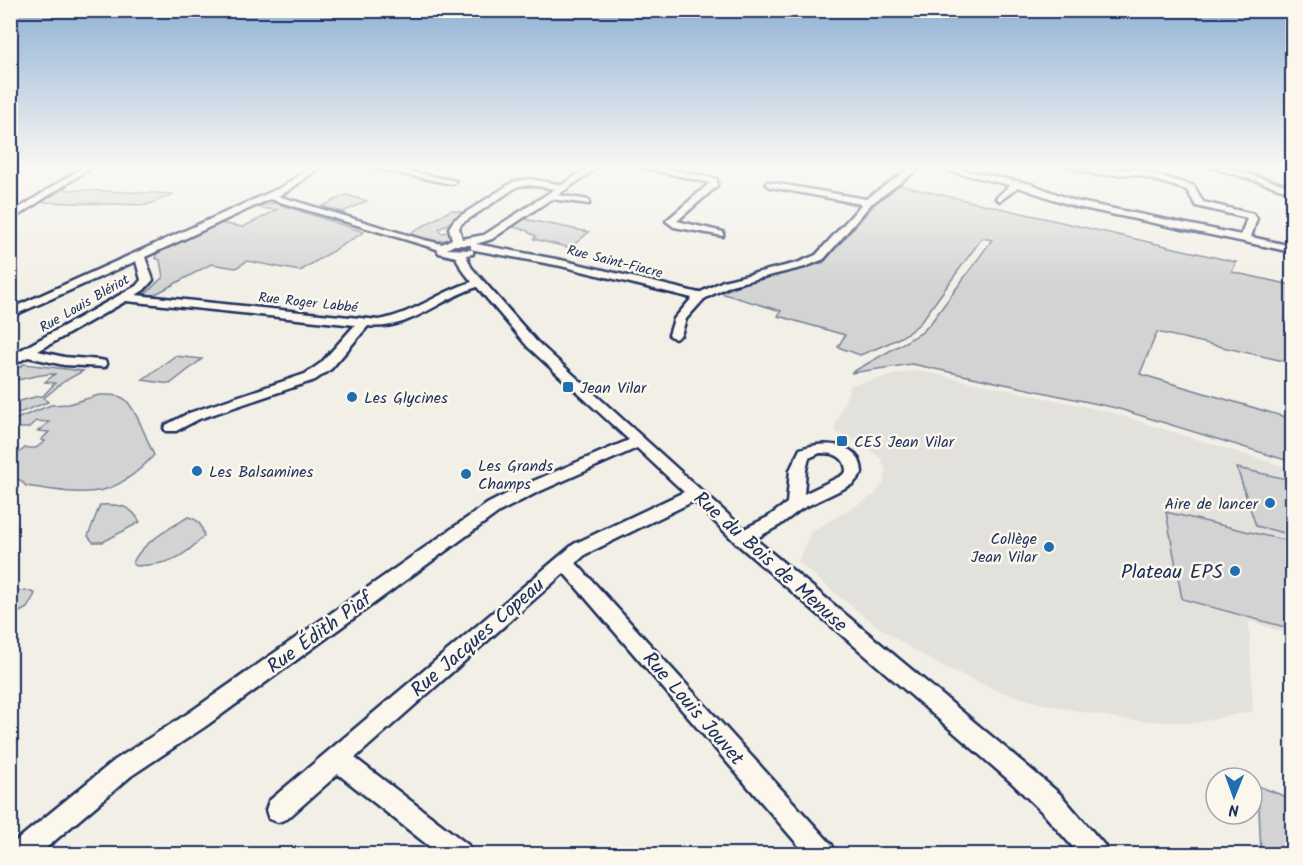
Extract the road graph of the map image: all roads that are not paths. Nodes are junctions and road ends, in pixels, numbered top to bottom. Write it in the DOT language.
graph roads {
  1 [pos="25,207"];
  2 [pos="245,207"];
  3 [pos="307,207"];
  4 [pos="480,207"];
  5 [pos="531,207"];
  6 [pos="684,207"];
  7 [pos="863,207"];
  8 [pos="1094,207"];
  9 [pos="1213,207"];
  10 [pos="10,218"];
  11 [pos="720,234"];
  12 [pos="1245,238"];
  13 [pos="458,241"];
  14 [pos="473,245"];
  15 [pos="443,247"];
  16 [pos="1293,249"];
  17 [pos="460,254"];
  18 [pos="136,257"];
  19 [pos="479,283"];
  20 [pos="125,297"];
  21 [pos="700,297"];
  22 [pos="10,304"];
  23 [pos="27,306"];
  24 [pos="10,314"];
  25 [pos="364,323"];
  26 [pos="675,335"];
  27 [pos="27,353"];
  28 [pos="10,362"];
  29 [pos="100,364"];
  30 [pos="171,428"];
  31 [pos="638,442"];
  32 [pos="696,493"];
  33 [pos="795,505"];
  34 [pos="742,538"];
  35 [pos="565,562"];
  36 [pos="336,758"];
  37 [pos="278,810"];
  38 [pos="20,855"];
  39 [pos="459,855"];
  40 [pos="823,855"];
  41 [pos="1095,855"];
  1 -- 10 [label="street"];
  2 -- 18 [label="street"];
  3 -- 15 [label="street"];
  4 -- 13 [label="street"];
  5 -- 14 [label="street"];
  6 -- 11 [label="street"];
  7 -- 21 [label="street"];
  8 -- 12 [label="street"];
  9 -- 12 [label="street"];
  12 -- 16 [label="street"];
  13 -- 14 [label="street, Rue Saint-Fiacre"];
  13 -- 15 [label="street"];
  14 -- 17 [label="street"];
  14 -- 21 [label="street, Rue Saint-Fiacre"];
  15 -- 17 [label="street"];
  17 -- 19 [label="street, Rue du Bois de Menuse"];
  18 -- 20 [label="street, Rue Louis Blériot"];
  18 -- 23 [label="street"];
  19 -- 25 [label="street, Rue Roger Labbé"];
  19 -- 31 [label="street, Rue du Bois de Menuse"];
  20 -- 25 [label="street, Rue Roger Labbé"];
  20 -- 27 [label="street, Rue Louis Blériot"];
  21 -- 26 [label="street"];
  22 -- 23 [label="street"];
  23 -- 24 [label="street"];
  25 -- 30 [label="street"];
  27 -- 28 [label="street, Rue Louis Blériot"];
  27 -- 29 [label="street"];
  31 -- 32 [label="street, Rue du Bois de Menuse"];
  31 -- 38 [label="street, Rue Édith Piaf"];
  32 -- 34 [label="street, Rue du Bois de Menuse"];
  32 -- 35 [label="street, Rue Jacques Copeau"];
  33 -- 34 [label="street"];
  34 -- 41 [label="street, Rue du Bois de Menuse"];
  35 -- 36 [label="street, Rue Jacques Copeau"];
  35 -- 40 [label="street, Rue Louis Jouvet"];
  36 -- 37 [label="street, Rue Jacques Copeau"];
  36 -- 39 [label="street"];
}
